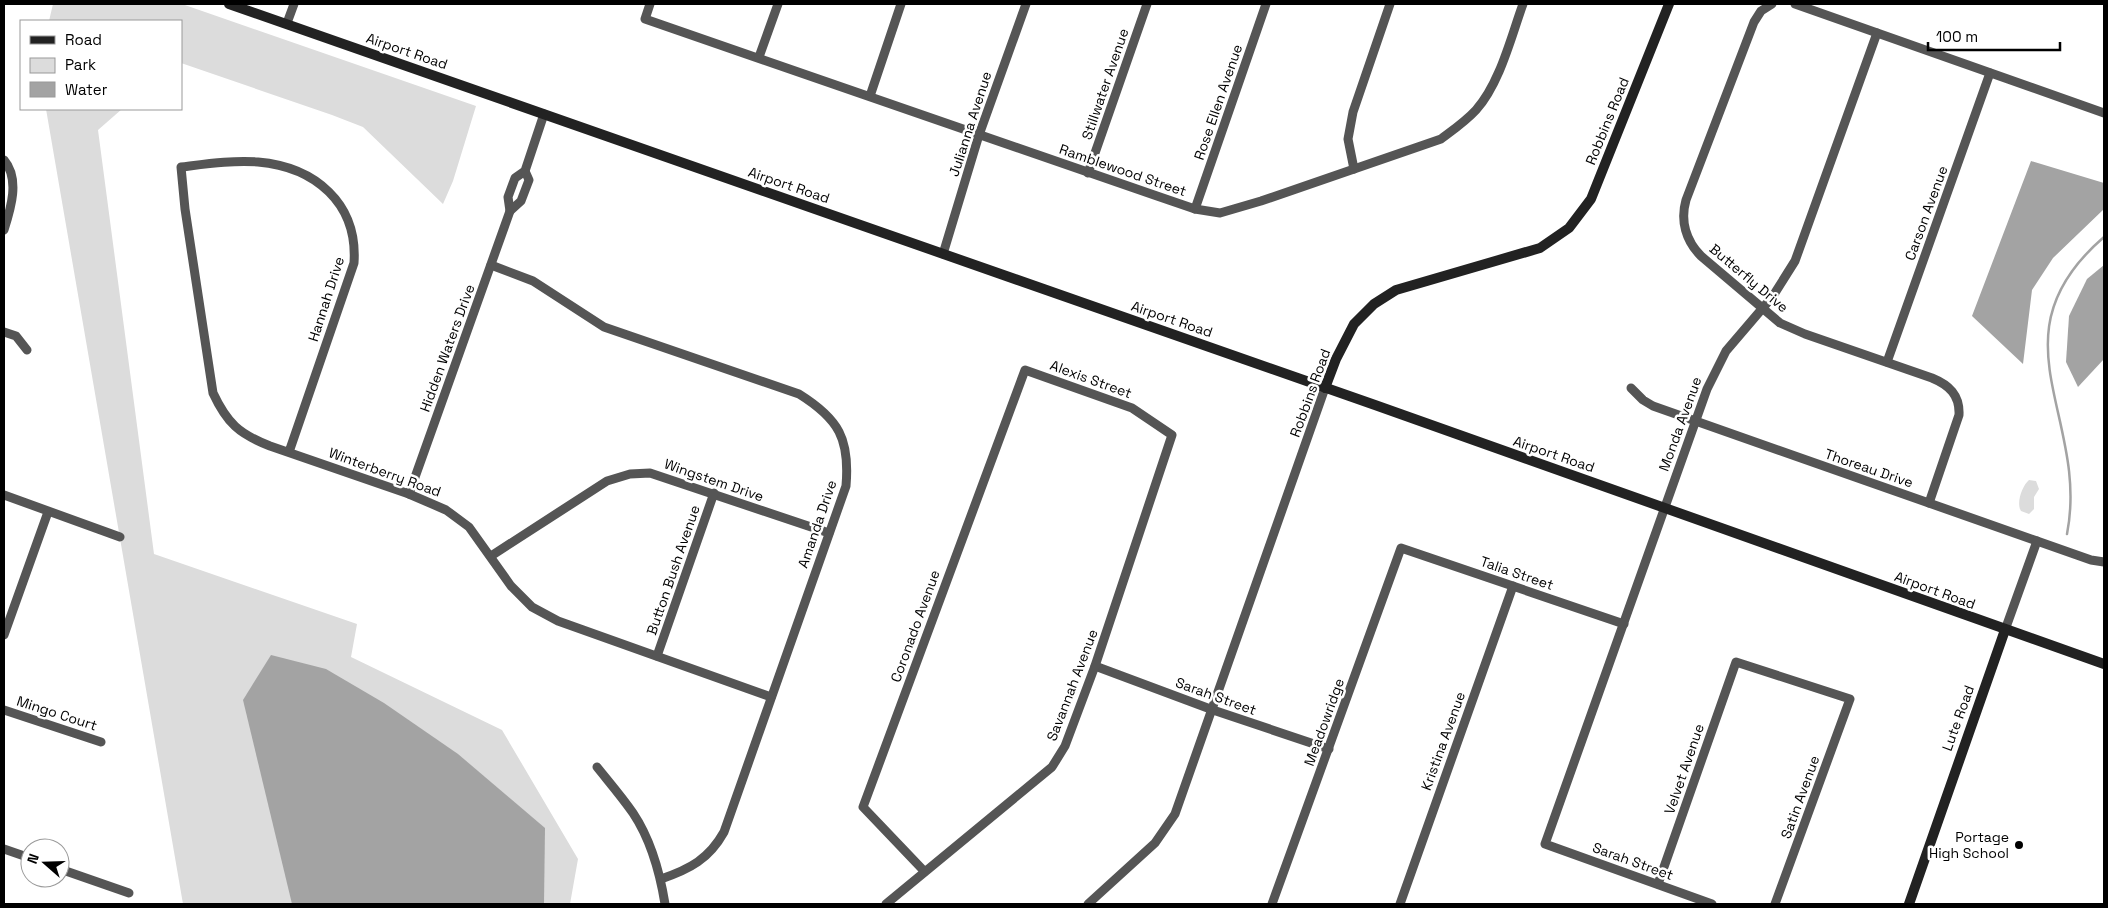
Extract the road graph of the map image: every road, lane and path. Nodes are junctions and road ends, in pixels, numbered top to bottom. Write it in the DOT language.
graph roads {
  1 [pos="229,4"];
  2 [pos="294,4"];
  3 [pos="650,4"];
  4 [pos="778,4"];
  5 [pos="901,4"];
  6 [pos="1026,4"];
  7 [pos="1147,4"];
  8 [pos="1266,4"];
  9 [pos="1390,4"];
  10 [pos="1523,4"];
  11 [pos="1669,4"];
  12 [pos="1771,4"];
  13 [pos="1795,4"];
  14 [pos="287,23"];
  15 [pos="1877,33"];
  16 [pos="759,57"];
  17 [pos="1990,73"];
  18 [pos="870,96"];
  19 [pos="2104,113"];
  20 [pos="544,114"];
  21 [pos="979,135"];
  22 [pos="4,160"];
  23 [pos="181,167"];
  24 [pos="1354,169"];
  25 [pos="525,171"];
  26 [pos="1088,172"];
  27 [pos="1196,209"];
  28 [pos="510,211"];
  29 [pos="4,230"];
  30 [pos="943,254"];
  31 [pos="491,265"];
  32 [pos="1762,309"];
  33 [pos="4,332"];
  34 [pos="27,350"];
  35 [pos="1887,362"];
  36 [pos="1024,370"];
  37 [pos="1326,388"];
  38 [pos="1631,388"];
  39 [pos="1695,421"];
  40 [pos="1172,435"];
  41 [pos="289,452"];
  42 [pos="714,493"];
  43 [pos="409,494"];
  44 [pos="4,495"];
  45 [pos="1928,503"];
  46 [pos="1664,508"];
  47 [pos="48,512"];
  48 [pos="829,533"];
  49 [pos="120,537"];
  50 [pos="2037,541"];
  51 [pos="1401,548"];
  52 [pos="491,556"];
  53 [pos="2104,562"];
  54 [pos="1513,586"];
  55 [pos="1624,624"];
  56 [pos="2005,630"];
  57 [pos="4,635"];
  58 [pos="657,656"];
  59 [pos="1736,662"];
  60 [pos="2104,664"];
  61 [pos="1095,666"];
  62 [pos="771,697"];
  63 [pos="4,710"];
  64 [pos="1212,710"];
  65 [pos="101,742"];
  66 [pos="1329,749"];
  67 [pos="597,767"];
  68 [pos="1545,844"];
  69 [pos="4,849"];
  70 [pos="20,855"];
  71 [pos="70,872"];
  72 [pos="925,872"];
  73 [pos="661,879"];
  74 [pos="1658,884"];
  75 [pos="129,893"];
  76 [pos="665,904"];
  77 [pos="886,904"];
  78 [pos="1088,904"];
  79 [pos="1272,904"];
  80 [pos="1400,904"];
  81 [pos="1712,904"];
  82 [pos="1775,904"];
  83 [pos="1909,904"];
  1 -- 14 [label="main road, Airport Road"];
  2 -- 14 [label="street"];
  3 -- 16 [label="street, Ramblewood Street"];
  4 -- 16 [label="street"];
  5 -- 18 [label="street"];
  6 -- 21 [label="street, Julianna Avenue"];
  7 -- 26 [label="street, Stillwater Avenue"];
  8 -- 27 [label="street, Rose Ellen Avenue"];
  9 -- 24 [label="street"];
  10 -- 24 [label="street, Ramblewood Street"];
  11 -- 37 [label="main road, Robbins Road"];
  12 -- 32 [label="street, Butterfly Drive"];
  13 -- 15 [label="street"];
  14 -- 20 [label="main road, Airport Road"];
  15 -- 17 [label="street"];
  15 -- 32 [label="street, Monda Avenue"];
  16 -- 18 [label="street, Ramblewood Street"];
  17 -- 19 [label="street"];
  17 -- 35 [label="street, Carson Avenue"];
  18 -- 21 [label="street, Ramblewood Street"];
  20 -- 25 [label="street, Hidden Waters Drive"];
  20 -- 30 [label="main road, Airport Road"];
  21 -- 26 [label="street, Ramblewood Street"];
  21 -- 30 [label="street, Julianna Avenue"];
  22 -- 29 [label="street"];
  23 -- 41 [label="street, Winterberry Road"];
  23 -- 41 [label="street, Hannah Drive"];
  24 -- 27 [label="street, Ramblewood Street"];
  25 -- 28 [label="street, Hidden Waters Drive"];
  25 -- 28 [label="street, Hidden Waters Drive"];
  26 -- 27 [label="street, Ramblewood Street"];
  28 -- 31 [label="street, Hidden Waters Drive"];
  30 -- 37 [label="main road, Airport Road"];
  31 -- 43 [label="street, Hidden Waters Drive"];
  31 -- 48 [label="street, Amanda Drive"];
  32 -- 35 [label="street, Butterfly Drive"];
  32 -- 39 [label="street, Monda Avenue"];
  33 -- 34 [label="street"];
  35 -- 45 [label="street, Butterfly Drive"];
  36 -- 40 [label="street, Alexis Street"];
  36 -- 72 [label="street, Coronado Avenue"];
  37 -- 46 [label="main road, Airport Road"];
  37 -- 64 [label="street, Robbins Road"];
  38 -- 39 [label="street, Thoreau Drive"];
  39 -- 45 [label="street, Thoreau Drive"];
  39 -- 46 [label="street, Monda Avenue"];
  40 -- 61 [label="street, Savannah Avenue"];
  41 -- 43 [label="street, Winterberry Road"];
  42 -- 48 [label="street, Wingstem Drive"];
  42 -- 52 [label="street, Wingstem Drive"];
  42 -- 58 [label="street, Button Bush Avenue"];
  43 -- 52 [label="street, Winterberry Road"];
  44 -- 47 [label="street"];
  45 -- 50 [label="street, Thoreau Drive"];
  46 -- 55 [label="street, Monda Avenue"];
  46 -- 56 [label="main road, Airport Road"];
  47 -- 49 [label="street"];
  47 -- 57 [label="street"];
  48 -- 62 [label="street, Amanda Drive"];
  50 -- 53 [label="street, Thoreau Drive"];
  50 -- 56 [label="street, Lute Road"];
  51 -- 54 [label="street, Talia Street"];
  51 -- 66 [label="street, Meadowridge"];
  52 -- 58 [label="street, Winterberry Road"];
  54 -- 55 [label="street, Talia Street"];
  54 -- 80 [label="street, Kristina Avenue"];
  55 -- 68 [label="street, Monda Avenue"];
  56 -- 60 [label="main road, Airport Road"];
  56 -- 83 [label="main road, Lute Road"];
  58 -- 62 [label="street, Winterberry Road"];
  59 -- 74 [label="street, Velvet Avenue"];
  59 -- 82 [label="street, Satin Avenue"];
  61 -- 64 [label="street, Sarah Street"];
  61 -- 72 [label="street, Savannah Avenue"];
  62 -- 73 [label="street, Amanda Drive"];
  63 -- 65 [label="street, Mingo Court"];
  64 -- 66 [label="street, Sarah Street"];
  64 -- 78 [label="street, Robbins Road"];
  66 -- 79 [label="street, Meadowridge"];
  67 -- 73 [label="street"];
  68 -- 74 [label="street, Sarah Street"];
  69 -- 70 [label="street"];
  71 -- 75 [label="street"];
  72 -- 77 [label="street, Savannah Avenue"];
  73 -- 76 [label="street"];
  74 -- 81 [label="street, Sarah Street"];
}
